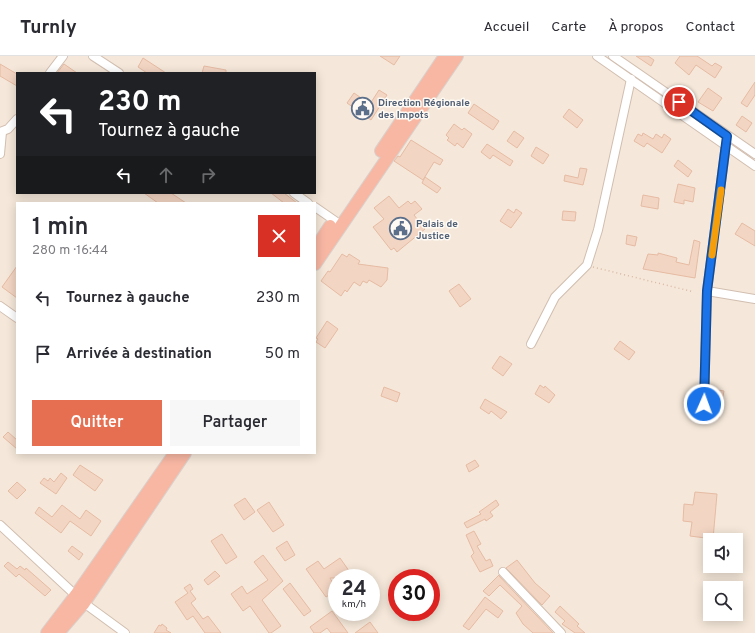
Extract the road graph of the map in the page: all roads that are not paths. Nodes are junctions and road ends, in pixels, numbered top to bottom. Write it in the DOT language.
graph roads {
  1 [pos="63,56"];
  2 [pos="93,56"];
  3 [pos="446,56"];
  4 [pos="457,56"];
  5 [pos="597,56"];
  6 [pos="613,56"];
  7 [pos="51,72"];
  8 [pos="117,72"];
  9 [pos="630,79"];
  10 [pos="16,120"];
  11 [pos="1,132"];
  12 [pos="727,136"];
  13 [pos="726,148"];
  14 [pos="0,154"];
  15 [pos="755,154"];
  16 [pos="755,166"];
  17 [pos="369,176"];
  18 [pos="295,194"];
  19 [pos="307,202"];
  20 [pos="316,209"];
  21 [pos="337,223"];
  22 [pos="316,247"];
  23 [pos="316,262"];
  24 [pos="707,291"];
  25 [pos="755,299"];
  26 [pos="0,305"];
  27 [pos="16,317"];
  28 [pos="531,344"];
  29 [pos="704,404"];
  30 [pos="173,454"];
  31 [pos="184,454"];
  32 [pos="0,525"];
  33 [pos="504,572"];
  34 [pos="80,599"];
  35 [pos="47,633"];
  36 [pos="58,633"];
  37 [pos="125,633"];
  38 [pos="561,633"];
  1 -- 7 [label="street"];
  2 -- 8 [label="street"];
  3 -- 17 [label="highway"];
  4 -- 17 [label="highway"];
  5 -- 9 [label="street"];
  6 -- 12 [label="street"];
  9 -- 13 [label="street"];
  9 -- 28 [label="street"];
  10 -- 11 [label="street"];
  11 -- 14 [label="street"];
  12 -- 13 [label="street"];
  12 -- 15 [label="street"];
  13 -- 16 [label="street"];
  13 -- 24 [label="street"];
  17 -- 21 [label="highway"];
  18 -- 19 [label="street"];
  20 -- 21 [label="street"];
  21 -- 22 [label="highway"];
  21 -- 23 [label="highway"];
  24 -- 25 [label="street"];
  24 -- 29 [label="street"];
  26 -- 27 [label="street"];
  30 -- 34 [label="highway"];
  31 -- 34 [label="highway"];
  32 -- 34 [label="street"];
  33 -- 38 [label="street"];
  34 -- 35 [label="highway"];
  34 -- 36 [label="highway"];
  34 -- 37 [label="street"];
}
